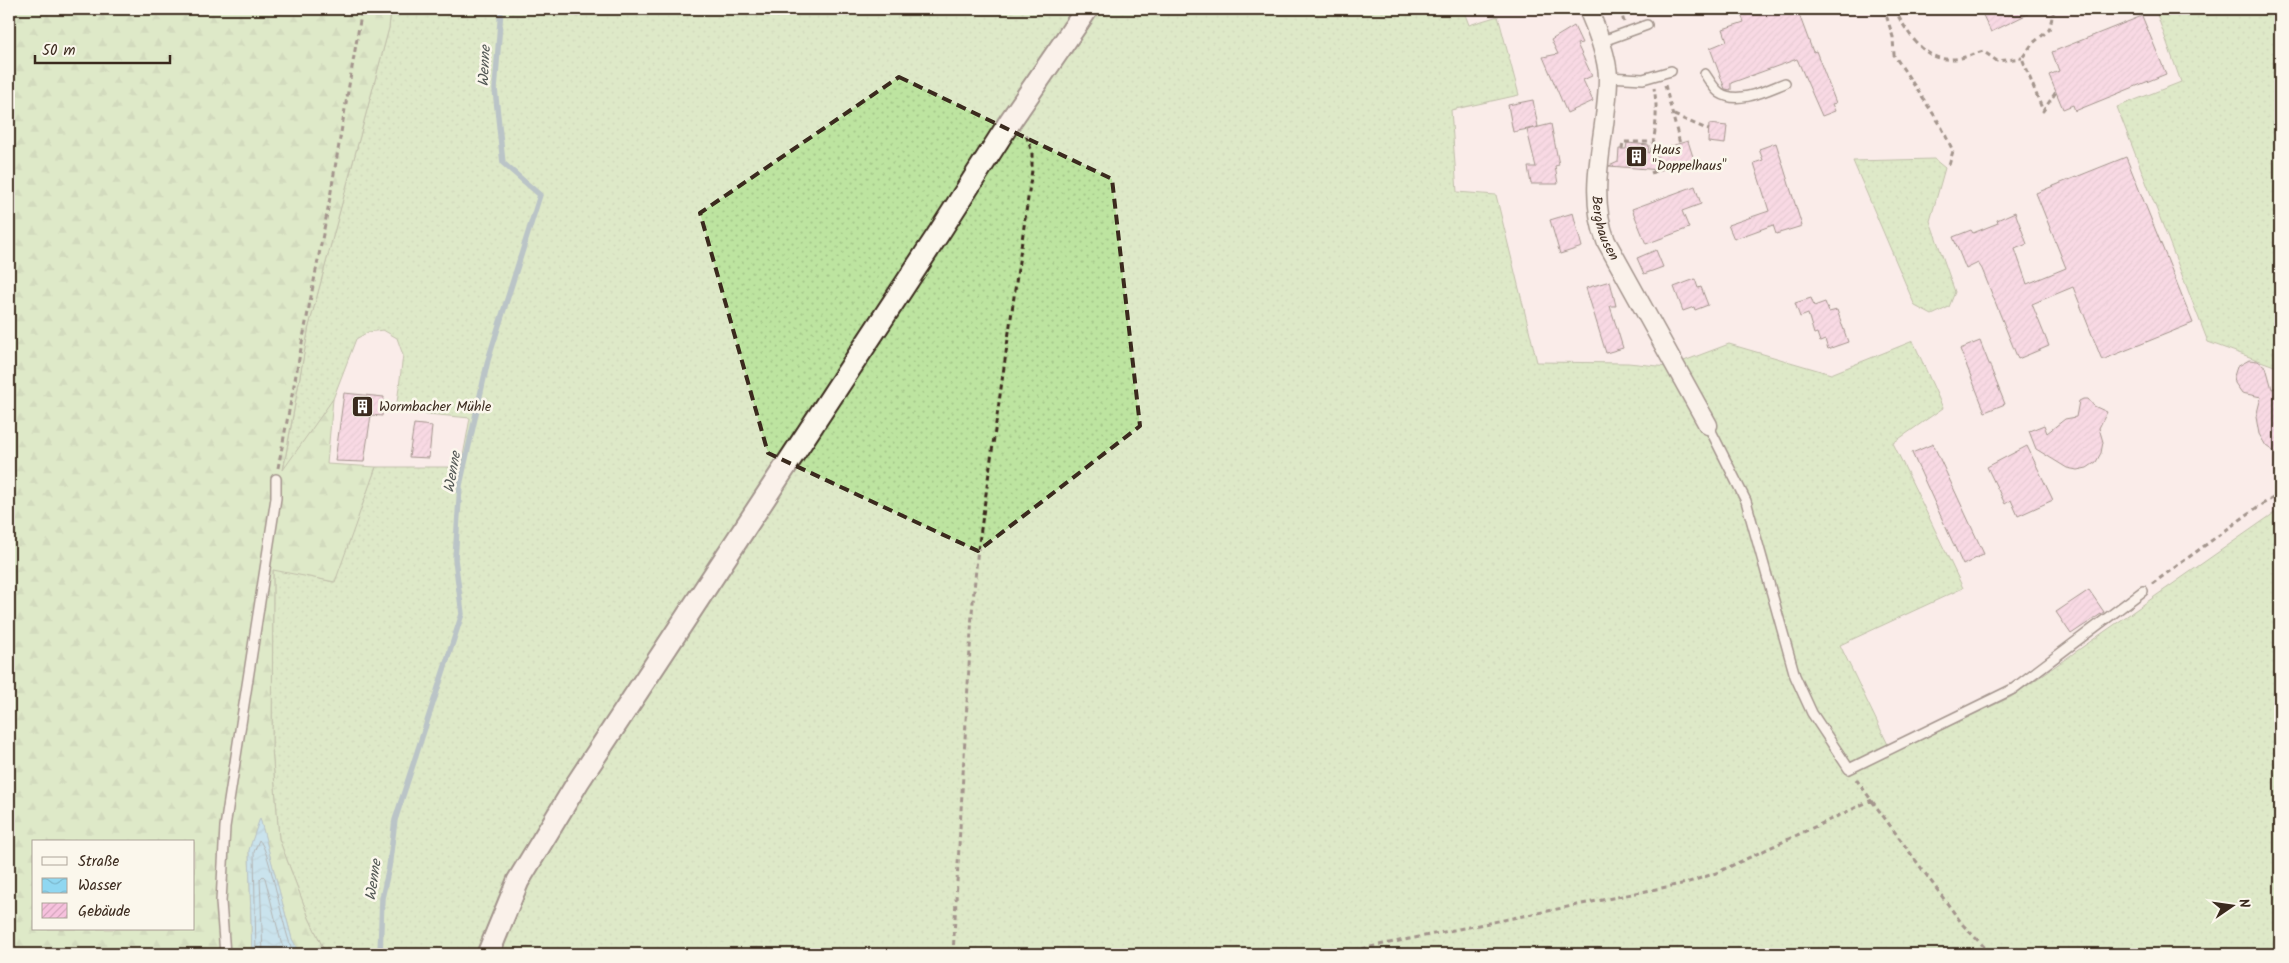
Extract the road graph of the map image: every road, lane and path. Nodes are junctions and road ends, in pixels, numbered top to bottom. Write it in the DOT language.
graph roads {
  1 [pos="362,9"];
  2 [pos="1087,9"];
  3 [pos="1588,9"];
  4 [pos="1882,9"];
  5 [pos="1894,9"];
  6 [pos="2054,9"];
  7 [pos="1647,25"];
  8 [pos="1600,42"];
  9 [pos="2022,58"];
  10 [pos="1671,71"];
  11 [pos="1662,74"];
  12 [pos="1705,74"];
  13 [pos="1608,77"];
  14 [pos="1652,77"];
  15 [pos="1785,83"];
  16 [pos="2056,92"];
  17 [pos="1674,115"];
  18 [pos="1011,120"];
  19 [pos="1709,130"];
  20 [pos="1653,142"];
  21 [pos="1680,144"];
  22 [pos="1622,149"];
  23 [pos="1949,164"];
  24 [pos="1651,173"];
  25 [pos="1708,425"];
  26 [pos="276,479"];
  27 [pos="2280,494"];
  28 [pos="2143,590"];
  29 [pos="1849,769"];
  30 [pos="1872,800"];
  31 [pos="224,954"];
  32 [pos="488,954"];
  33 [pos="954,954"];
  34 [pos="1335,954"];
  35 [pos="1991,954"];
  1 -- 26 [label="path"];
  2 -- 18 [label="street"];
  3 -- 8 [label="street, Berghausen"];
  4 -- 23 [label="path"];
  5 -- 9 [label="path"];
  6 -- 9 [label="path"];
  7 -- 8 [label="lane"];
  8 -- 13 [label="street, Berghausen"];
  9 -- 16 [label="path"];
  10 -- 11 [label="lane"];
  11 -- 14 [label="lane"];
  11 -- 17 [label="path"];
  12 -- 15 [label="lane"];
  13 -- 14 [label="lane"];
  13 -- 25 [label="street, Berghausen"];
  14 -- 20 [label="path"];
  17 -- 19 [label="path"];
  17 -- 21 [label="path"];
  18 -- 32 [label="street"];
  18 -- 33 [label="path"];
  20 -- 22 [label="path"];
  20 -- 24 [label="path"];
  25 -- 29 [label="lane"];
  26 -- 31 [label="lane"];
  27 -- 28 [label="path"];
  28 -- 29 [label="lane"];
  29 -- 30 [label="path"];
  30 -- 34 [label="path"];
  30 -- 35 [label="path"];
}
